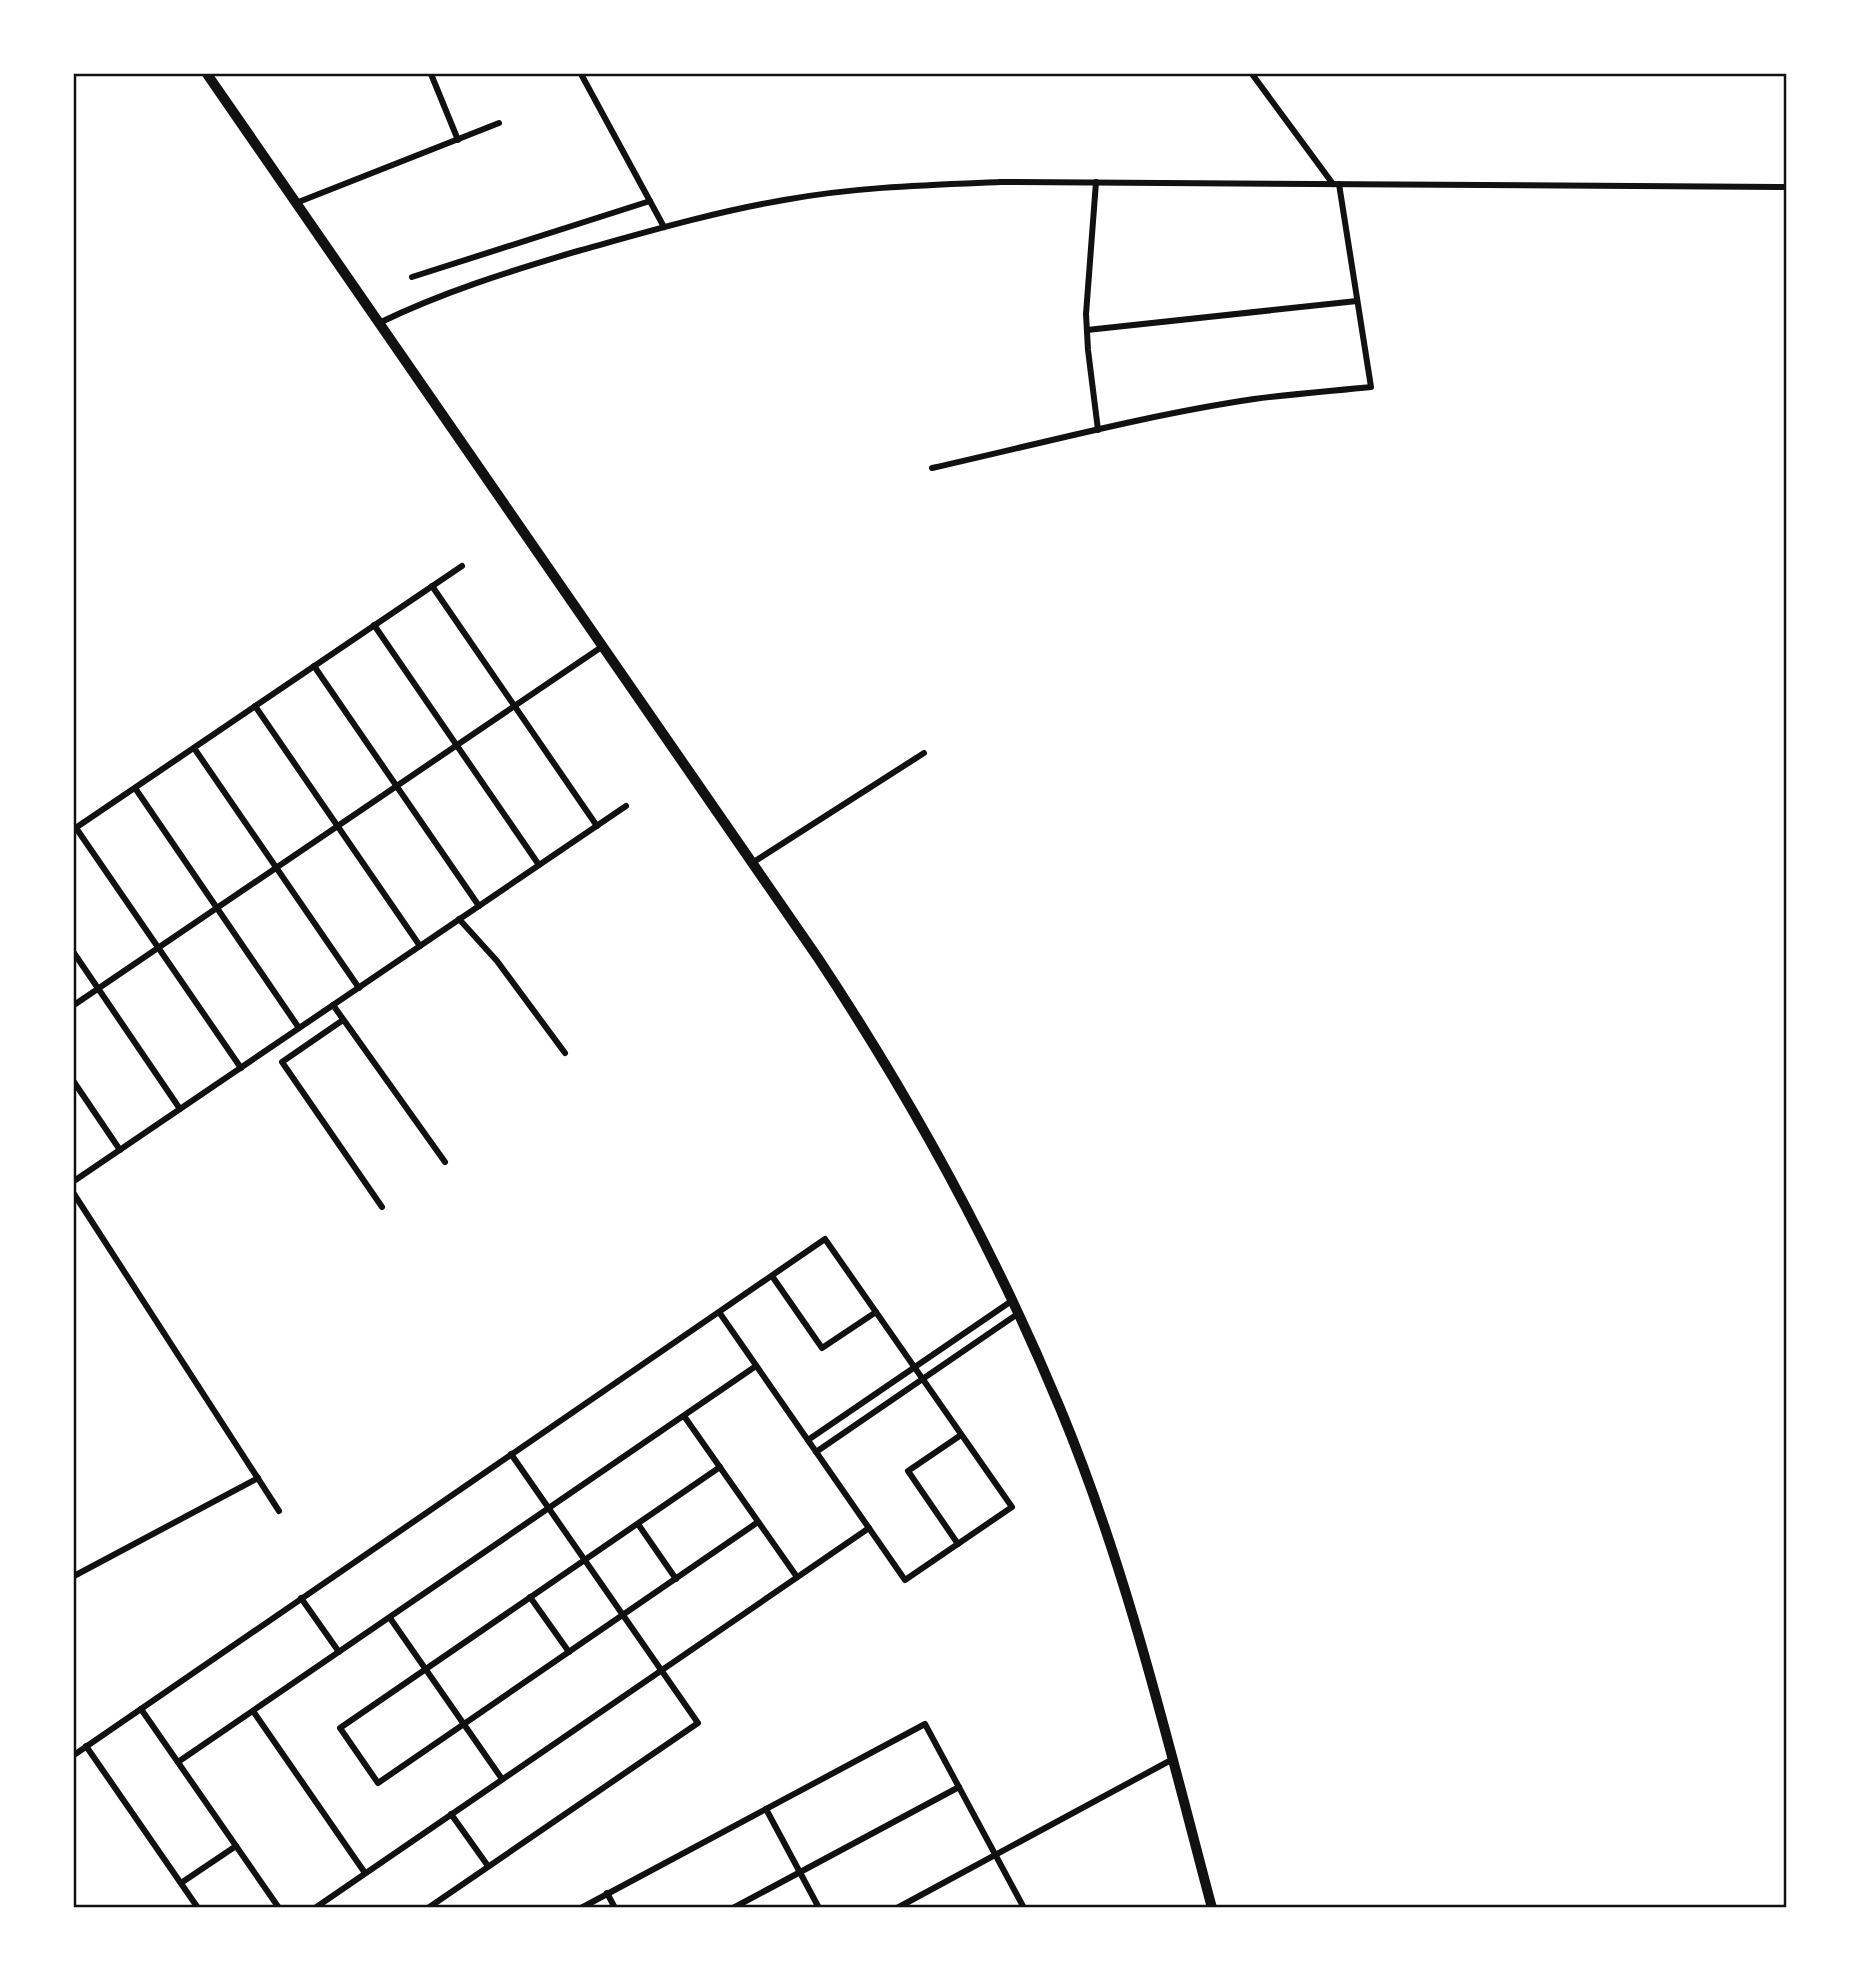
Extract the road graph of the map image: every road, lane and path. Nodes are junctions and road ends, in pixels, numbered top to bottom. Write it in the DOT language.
graph roads {
  1 [pos="207,74"];
  2 [pos="431,74"];
  3 [pos="581,74"];
  4 [pos="1252,74"];
  5 [pos="499,124"];
  6 [pos="457,140"];
  7 [pos="1096,182"];
  8 [pos="1336,184"];
  9 [pos="1787,187"];
  10 [pos="650,201"];
  11 [pos="296,203"];
  12 [pos="664,227"];
  13 [pos="412,277"];
  14 [pos="1357,301"];
  15 [pos="379,323"];
  16 [pos="1087,330"];
  17 [pos="1098,430"];
  18 [pos="932,468"];
  19 [pos="462,566"];
  20 [pos="432,586"];
  21 [pos="374,625"];
  22 [pos="603,646"];
  23 [pos="314,666"];
  24 [pos="255,706"];
  25 [pos="515,706"];
  26 [pos="457,745"];
  27 [pos="194,748"];
  28 [pos="924,753"];
  29 [pos="396,786"];
  30 [pos="135,788"];
  31 [pos="626,806"];
  32 [pos="337,826"];
  33 [pos="597,826"];
  34 [pos="75,829"];
  35 [pos="752,863"];
  36 [pos="539,865"];
  37 [pos="276,867"];
  38 [pos="479,906"];
  39 [pos="217,908"];
  40 [pos="460,919"];
  41 [pos="420,946"];
  42 [pos="158,948"];
  43 [pos="74,953"];
  44 [pos="359,988"];
  45 [pos="98,989"];
  46 [pos="74,1005"];
  47 [pos="333,1005"];
  48 [pos="343,1020"];
  49 [pos="299,1028"];
  50 [pos="565,1053"];
  51 [pos="241,1068"];
  52 [pos="74,1082"];
  53 [pos="180,1109"];
  54 [pos="120,1150"];
  55 [pos="445,1162"];
  56 [pos="74,1181"];
  57 [pos="74,1194"];
  58 [pos="382,1208"];
  59 [pos="772,1276"];
  60 [pos="1013,1300"];
  61 [pos="719,1312"];
  62 [pos="876,1312"];
  63 [pos="1019,1313"];
  64 [pos="757,1366"];
  65 [pos="914,1368"];
  66 [pos="922,1379"];
  67 [pos="684,1416"];
  68 [pos="961,1435"];
  69 [pos="808,1440"];
  70 [pos="816,1452"];
  71 [pos="511,1454"];
  72 [pos="720,1467"];
  73 [pos="258,1478"];
  74 [pos="549,1508"];
  75 [pos="279,1511"];
  76 [pos="758,1522"];
  77 [pos="638,1524"];
  78 [pos="869,1528"];
  79 [pos="958,1544"];
  80 [pos="585,1560"];
  81 [pos="74,1576"];
  82 [pos="797,1577"];
  83 [pos="676,1579"];
  84 [pos="530,1597"];
  85 [pos="302,1598"];
  86 [pos="623,1615"];
  87 [pos="390,1618"];
  88 [pos="339,1652"];
  89 [pos="569,1653"];
  90 [pos="426,1669"];
  91 [pos="661,1670"];
  92 [pos="141,1709"];
  93 [pos="253,1711"];
  94 [pos="464,1724"];
  95 [pos="86,1746"];
  96 [pos="74,1755"];
  97 [pos="1173,1759"];
  98 [pos="178,1762"];
  99 [pos="502,1779"];
  100 [pos="959,1787"];
  101 [pos="766,1809"];
  102 [pos="451,1814"];
  103 [pos="236,1846"];
  104 [pos="996,1855"];
  105 [pos="488,1866"];
  106 [pos="800,1872"];
  107 [pos="365,1873"];
  108 [pos="181,1883"];
  109 [pos="607,1893"];
  110 [pos="198,1908"];
  111 [pos="279,1908"];
  112 [pos="315,1908"];
  113 [pos="428,1908"];
  114 [pos="581,1908"];
  115 [pos="615,1908"];
  116 [pos="733,1908"];
  117 [pos="819,1908"];
  118 [pos="897,1908"];
  119 [pos="1024,1908"];
  120 [pos="1212,1908"];
  1 -- 11 [label="highway"];
  2 -- 6 [label="street"];
  3 -- 10 [label="street"];
  4 -- 8 [label="street"];
  5 -- 6 [label="street"];
  6 -- 11 [label="street"];
  7 -- 8 [label="street"];
  7 -- 12 [label="street"];
  7 -- 16 [label="street"];
  8 -- 9 [label="street"];
  8 -- 14 [label="street"];
  10 -- 12 [label="street"];
  10 -- 13 [label="street"];
  11 -- 15 [label="highway"];
  12 -- 15 [label="street"];
  14 -- 16 [label="street"];
  14 -- 17 [label="street"];
  15 -- 22 [label="highway"];
  16 -- 17 [label="street"];
  17 -- 18 [label="street"];
  19 -- 20 [label="street"];
  20 -- 21 [label="street"];
  20 -- 25 [label="street"];
  21 -- 23 [label="street"];
  21 -- 26 [label="street"];
  22 -- 25 [label="street"];
  22 -- 35 [label="highway"];
  23 -- 24 [label="street"];
  23 -- 29 [label="street"];
  24 -- 27 [label="street"];
  24 -- 32 [label="street"];
  25 -- 26 [label="street"];
  25 -- 33 [label="street"];
  26 -- 29 [label="street"];
  26 -- 36 [label="street"];
  27 -- 30 [label="street"];
  27 -- 37 [label="street"];
  28 -- 35 [label="street"];
  29 -- 32 [label="street"];
  29 -- 38 [label="street"];
  30 -- 34 [label="street"];
  30 -- 39 [label="street"];
  31 -- 33 [label="street"];
  32 -- 37 [label="street"];
  32 -- 41 [label="street"];
  33 -- 36 [label="street"];
  34 -- 42 [label="street"];
  35 -- 60 [label="highway"];
  36 -- 38 [label="street"];
  37 -- 39 [label="street"];
  37 -- 44 [label="street"];
  38 -- 40 [label="street"];
  39 -- 42 [label="street"];
  39 -- 49 [label="street"];
  40 -- 41 [label="street"];
  40 -- 50 [label="street"];
  41 -- 44 [label="street"];
  42 -- 45 [label="street"];
  42 -- 51 [label="street"];
  43 -- 45 [label="street"];
  44 -- 47 [label="street"];
  45 -- 46 [label="street"];
  45 -- 53 [label="street"];
  47 -- 48 [label="street"];
  47 -- 49 [label="street"];
  48 -- 55 [label="street"];
  48 -- 58 [label="street"];
  49 -- 51 [label="street"];
  51 -- 53 [label="street"];
  52 -- 54 [label="street"];
  53 -- 54 [label="street"];
  54 -- 56 [label="street"];
  57 -- 73 [label="street"];
  59 -- 61 [label="street"];
  59 -- 62 [label="street"];
  59 -- 62 [label="street"];
  60 -- 63 [label="highway"];
  60 -- 65 [label="street"];
  61 -- 64 [label="street"];
  61 -- 71 [label="street"];
  62 -- 65 [label="street"];
  63 -- 66 [label="street"];
  63 -- 97 [label="highway"];
  64 -- 67 [label="street"];
  64 -- 69 [label="street"];
  65 -- 66 [label="street"];
  65 -- 69 [label="street"];
  66 -- 68 [label="street"];
  66 -- 70 [label="street"];
  67 -- 72 [label="street"];
  67 -- 74 [label="street"];
  68 -- 79 [label="street"];
  68 -- 79 [label="street"];
  69 -- 70 [label="street"];
  70 -- 78 [label="street"];
  71 -- 74 [label="street"];
  71 -- 85 [label="street"];
  72 -- 76 [label="street"];
  72 -- 77 [label="street"];
  73 -- 75 [label="street"];
  73 -- 81 [label="street"];
  74 -- 80 [label="street"];
  74 -- 87 [label="street"];
  76 -- 82 [label="street"];
  76 -- 83 [label="street"];
  77 -- 80 [label="street"];
  77 -- 83 [label="street"];
  78 -- 79 [label="street"];
  78 -- 82 [label="street"];
  80 -- 84 [label="street"];
  80 -- 86 [label="street"];
  82 -- 91 [label="street"];
  83 -- 86 [label="street"];
  84 -- 89 [label="street"];
  84 -- 90 [label="street"];
  85 -- 88 [label="street"];
  85 -- 92 [label="street"];
  86 -- 89 [label="street"];
  86 -- 91 [label="street"];
  87 -- 88 [label="street"];
  87 -- 90 [label="street"];
  88 -- 93 [label="street"];
  89 -- 94 [label="street"];
  90 -- 94 [label="street"];
  90 -- 94 [label="street"];
  91 -- 99 [label="street"];
  91 -- 105 [label="street"];
  92 -- 95 [label="street"];
  92 -- 98 [label="street"];
  93 -- 98 [label="street"];
  93 -- 107 [label="street"];
  94 -- 99 [label="street"];
  95 -- 96 [label="street"];
  95 -- 108 [label="street"];
  97 -- 104 [label="street"];
  97 -- 120 [label="highway"];
  98 -- 103 [label="street"];
  99 -- 102 [label="street"];
  100 -- 101 [label="street"];
  100 -- 104 [label="street"];
  100 -- 106 [label="street"];
  101 -- 106 [label="street"];
  101 -- 109 [label="street"];
  102 -- 105 [label="street"];
  102 -- 107 [label="street"];
  103 -- 108 [label="street"];
  103 -- 111 [label="street"];
  104 -- 118 [label="street"];
  104 -- 119 [label="street"];
  105 -- 113 [label="street"];
  106 -- 116 [label="street"];
  106 -- 117 [label="street"];
  107 -- 112 [label="street"];
  108 -- 110 [label="street"];
  109 -- 114 [label="street"];
  109 -- 115 [label="street"];
}
